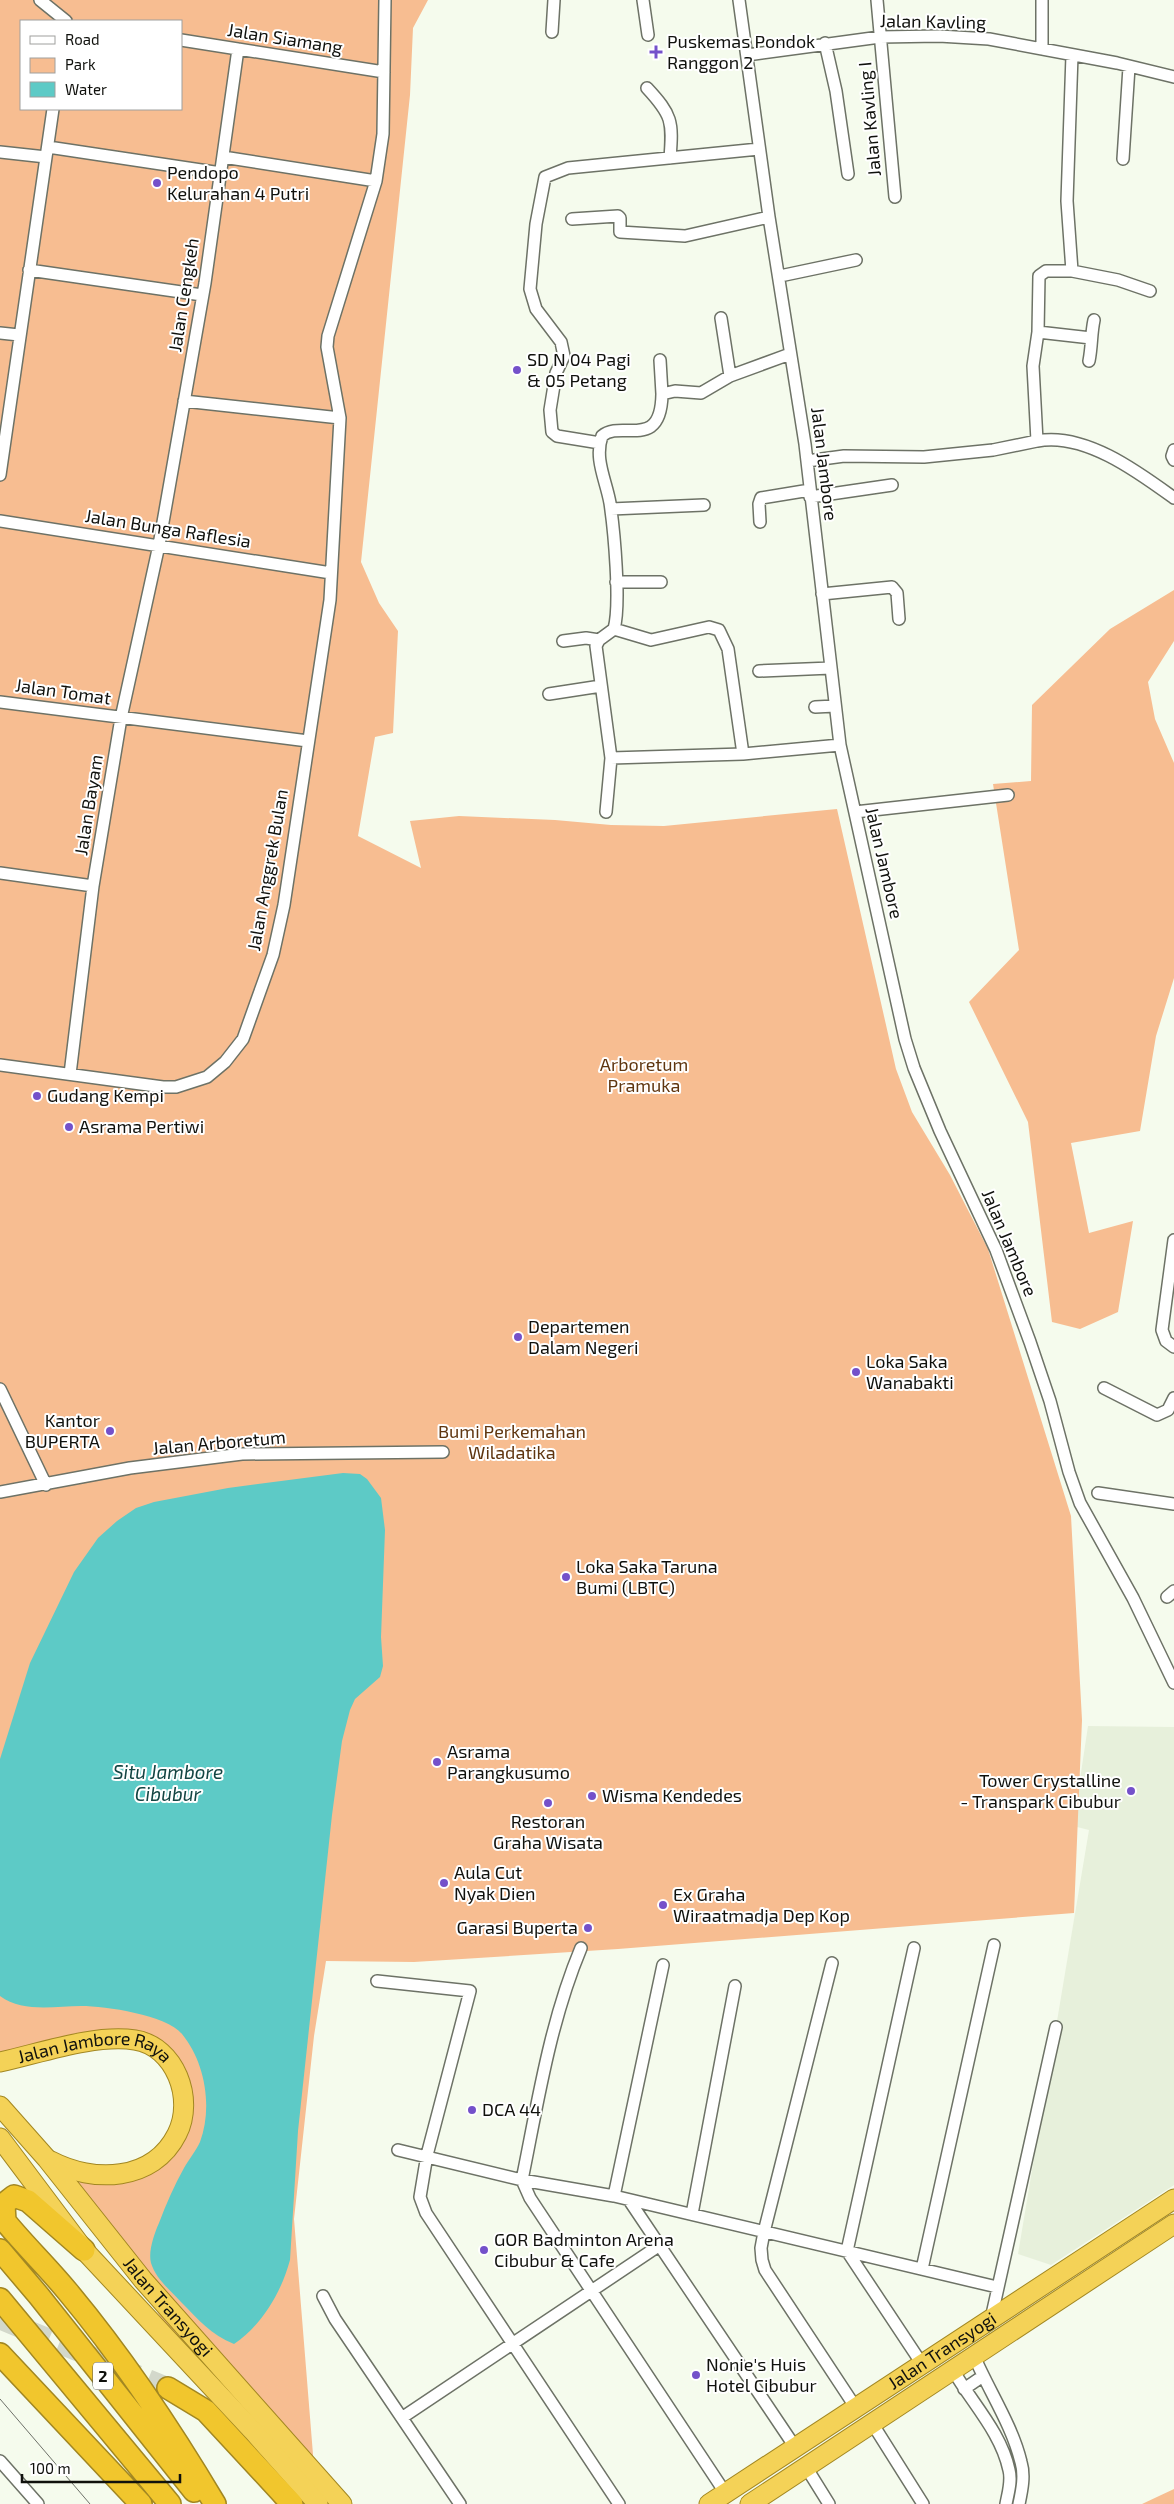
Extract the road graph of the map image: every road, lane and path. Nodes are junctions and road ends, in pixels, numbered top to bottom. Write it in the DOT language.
graph roads {
  1 [pos="40,0"];
  2 [pos="384,0"];
  3 [pos="554,0"];
  4 [pos="643,0"];
  5 [pos="739,0"];
  6 [pos="877,0"];
  7 [pos="1042,0"];
  8 [pos="65,20"];
  9 [pos="552,32"];
  10 [pos="648,35"];
  11 [pos="880,37"];
  12 [pos="182,40"];
  13 [pos="825,43"];
  14 [pos="238,49"];
  15 [pos="1042,49"];
  16 [pos="1072,54"];
  17 [pos="747,55"];
  18 [pos="1130,67"];
  19 [pos="384,72"];
  20 [pos="1174,77"];
  21 [pos="647,88"];
  22 [pos="53,110"];
  23 [pos="759,149"];
  24 [pos="0,152"];
  25 [pos="47,152"];
  26 [pos="223,157"];
  27 [pos="670,158"];
  28 [pos="1123,158"];
  29 [pos="221,173"];
  30 [pos="848,174"];
  31 [pos="376,181"];
  32 [pos="895,197"];
  33 [pos="769,217"];
  34 [pos="572,219"];
  35 [pos="856,260"];
  36 [pos="29,270"];
  37 [pos="1072,271"];
  38 [pos="780,276"];
  39 [pos="1150,291"];
  40 [pos="202,295"];
  41 [pos="721,318"];
  42 [pos="1094,320"];
  43 [pos="0,332"];
  44 [pos="1038,332"];
  45 [pos="19,335"];
  46 [pos="1091,338"];
  47 [pos="790,354"];
  48 [pos="660,360"];
  49 [pos="1089,361"];
  50 [pos="730,376"];
  51 [pos="662,394"];
  52 [pos="184,401"];
  53 [pos="340,418"];
  54 [pos="1037,441"];
  55 [pos="600,443"];
  56 [pos="1174,450"];
  57 [pos="1174,460"];
  58 [pos="806,461"];
  59 [pos="0,475"];
  60 [pos="892,486"];
  61 [pos="810,494"];
  62 [pos="1174,498"];
  63 [pos="704,505"];
  64 [pos="611,509"];
  65 [pos="0,521"];
  66 [pos="760,522"];
  67 [pos="159,545"];
  68 [pos="331,573"];
  69 [pos="616,582"];
  70 [pos="661,582"];
  71 [pos="822,594"];
  72 [pos="899,619"];
  73 [pos="614,629"];
  74 [pos="599,640"];
  75 [pos="564,641"];
  76 [pos="831,668"];
  77 [pos="759,671"];
  78 [pos="602,686"];
  79 [pos="549,694"];
  80 [pos="0,702"];
  81 [pos="835,706"];
  82 [pos="815,707"];
  83 [pos="121,718"];
  84 [pos="308,741"];
  85 [pos="840,744"];
  86 [pos="743,754"];
  87 [pos="611,758"];
  88 [pos="1008,795"];
  89 [pos="606,812"];
  90 [pos="855,812"];
  91 [pos="0,873"];
  92 [pos="93,886"];
  93 [pos="0,1065"];
  94 [pos="70,1074"];
  95 [pos="1174,1240"];
  96 [pos="1173,1253"];
  97 [pos="1174,1347"];
  98 [pos="1104,1388"];
  99 [pos="0,1390"];
  100 [pos="1174,1398"];
  101 [pos="444,1452"];
  102 [pos="46,1485"];
  103 [pos="0,1492"];
  104 [pos="1098,1493"];
  105 [pos="1174,1504"];
  106 [pos="1174,1683"];
  107 [pos="994,1945"];
  108 [pos="581,1948"];
  109 [pos="914,1948"];
  110 [pos="832,1963"];
  111 [pos="663,1965"];
  112 [pos="377,1981"];
  113 [pos="735,1986"];
  114 [pos="1056,2027"];
  115 [pos="0,2062"];
  116 [pos="0,2106"];
  117 [pos="0,2138"];
  118 [pos="398,2150"];
  119 [pos="427,2155"];
  120 [pos="47,2159"];
  121 [pos="522,2180"];
  122 [pos="614,2196"];
  123 [pos="629,2200"];
  124 [pos="1166,2204"];
  125 [pos="692,2214"];
  126 [pos="2,2218"];
  127 [pos="1173,2225"];
  128 [pos="764,2232"];
  129 [pos="660,2245"];
  130 [pos="0,2250"];
  131 [pos="84,2250"];
  132 [pos="847,2251"];
  133 [pos="922,2269"];
  134 [pos="997,2287"];
  135 [pos="592,2290"];
  136 [pos="323,2296"];
  137 [pos="0,2299"];
  138 [pos="991,2319"];
  139 [pos="512,2342"];
  140 [pos="0,2354"];
  141 [pos="974,2356"];
  142 [pos="922,2364"];
  143 [pos="953,2370"];
  144 [pos="983,2376"];
  145 [pos="168,2388"];
  146 [pos="964,2389"];
  147 [pos="856,2408"];
  148 [pos="403,2417"];
  149 [pos="872,2423"];
  150 [pos="259,2425"];
  151 [pos="1008,2426"];
  152 [pos="994,2432"];
  153 [pos="795,2447"];
  154 [pos="0,2461"];
  155 [pos="772,2462"];
  156 [pos="806,2467"];
  157 [pos="783,2482"];
  158 [pos="726,2494"];
  159 [pos="38,2504"];
  160 [pos="141,2504"];
  161 [pos="170,2504"];
  162 [pos="204,2504"];
  163 [pos="215,2504"];
  164 [pos="292,2504"];
  165 [pos="318,2504"];
  166 [pos="342,2504"];
  167 [pos="460,2504"];
  168 [pos="619,2504"];
  169 [pos="709,2504"];
  170 [pos="750,2504"];
  171 [pos="829,2504"];
  172 [pos="924,2504"];
  173 [pos="1006,2504"];
  174 [pos="1019,2504"];
  1 -- 8 [label="street"];
  2 -- 19 [label="street, Jalan Anggrek Bulan"];
  3 -- 9 [label="street"];
  4 -- 10 [label="street"];
  5 -- 17 [label="street, Jalan Jambore"];
  6 -- 11 [label="street, Jalan Kavling I"];
  7 -- 15 [label="street"];
  11 -- 13 [label="street, Jalan Kavling"];
  11 -- 15 [label="street, Jalan Kavling"];
  11 -- 32 [label="street, Jalan Kavling I"];
  12 -- 14 [label="street, Jalan Siamang"];
  13 -- 17 [label="street, Jalan Kavling"];
  13 -- 30 [label="street"];
  14 -- 19 [label="street, Jalan Siamang"];
  14 -- 26 [label="street, Jalan Cengkeh"];
  15 -- 16 [label="street, Jalan Kavling"];
  16 -- 18 [label="street, Jalan Kavling"];
  16 -- 37 [label="street"];
  17 -- 23 [label="street, Jalan Jambore"];
  18 -- 20 [label="street, Jalan Kavling"];
  18 -- 28 [label="street"];
  19 -- 31 [label="street, Jalan Anggrek Bulan"];
  21 -- 27 [label="street"];
  22 -- 25 [label="street"];
  23 -- 27 [label="street"];
  23 -- 33 [label="street, Jalan Jambore"];
  24 -- 25 [label="street"];
  25 -- 29 [label="street"];
  25 -- 36 [label="street"];
  26 -- 29 [label="street, Jalan Cengkeh"];
  26 -- 31 [label="street"];
  27 -- 55 [label="street"];
  29 -- 40 [label="street, Jalan Cengkeh"];
  31 -- 53 [label="street, Jalan Anggrek Bulan"];
  33 -- 34 [label="street"];
  33 -- 38 [label="street, Jalan Jambore"];
  35 -- 38 [label="street"];
  36 -- 40 [label="street"];
  36 -- 45 [label="street"];
  37 -- 39 [label="street"];
  37 -- 44 [label="street"];
  38 -- 47 [label="street, Jalan Jambore"];
  40 -- 52 [label="street, Jalan Cengkeh"];
  41 -- 50 [label="street"];
  42 -- 46 [label="street"];
  43 -- 45 [label="street"];
  44 -- 46 [label="street"];
  44 -- 54 [label="street"];
  45 -- 59 [label="street"];
  46 -- 49 [label="street"];
  47 -- 50 [label="street"];
  47 -- 58 [label="street, Jalan Jambore"];
  48 -- 51 [label="street"];
  50 -- 51 [label="street"];
  51 -- 55 [label="street"];
  52 -- 53 [label="street"];
  52 -- 67 [label="street, Jalan Cengkeh"];
  53 -- 68 [label="street, Jalan Anggrek Bulan"];
  54 -- 58 [label="street"];
  54 -- 62 [label="street"];
  55 -- 64 [label="street"];
  56 -- 57 [label="street"];
  58 -- 61 [label="street, Jalan Jambore"];
  60 -- 61 [label="street"];
  61 -- 66 [label="street"];
  61 -- 71 [label="street, Jalan Jambore"];
  63 -- 64 [label="street"];
  64 -- 69 [label="street"];
  65 -- 67 [label="street, Jalan Bunga Raflesia"];
  67 -- 68 [label="street, Jalan Bunga Raflesia"];
  67 -- 83 [label="street, Jalan Bayam"];
  68 -- 84 [label="street, Jalan Anggrek Bulan"];
  69 -- 70 [label="street"];
  69 -- 73 [label="street"];
  71 -- 72 [label="street"];
  71 -- 76 [label="street, Jalan Jambore"];
  73 -- 74 [label="street"];
  73 -- 86 [label="street"];
  74 -- 75 [label="street"];
  74 -- 78 [label="street"];
  76 -- 77 [label="street"];
  76 -- 81 [label="street, Jalan Jambore"];
  78 -- 79 [label="street"];
  78 -- 87 [label="street"];
  80 -- 83 [label="street, Jalan Tomat"];
  81 -- 82 [label="street"];
  81 -- 85 [label="street, Jalan Jambore"];
  83 -- 84 [label="street, Jalan Tomat"];
  83 -- 92 [label="street, Jalan Bayam"];
  84 -- 94 [label="street, Jalan Anggrek Bulan"];
  85 -- 86 [label="street"];
  85 -- 90 [label="street, Jalan Jambore"];
  86 -- 87 [label="street"];
  87 -- 89 [label="street"];
  88 -- 90 [label="street"];
  90 -- 106 [label="street, Jalan Jambore"];
  91 -- 92 [label="street"];
  92 -- 94 [label="street, Jalan Bayam"];
  93 -- 94 [label="street, Jalan Anggrek Bulan"];
  95 -- 96 [label="street"];
  96 -- 97 [label="street"];
  98 -- 100 [label="street"];
  99 -- 102 [label="street"];
  101 -- 102 [label="street, Jalan Arboretum"];
  102 -- 103 [label="street, Jalan Arboretum"];
  104 -- 105 [label="street"];
  107 -- 133 [label="street"];
  108 -- 121 [label="street"];
  109 -- 132 [label="street"];
  110 -- 128 [label="street"];
  111 -- 122 [label="street"];
  112 -- 119 [label="street"];
  113 -- 125 [label="street"];
  114 -- 134 [label="street"];
  115 -- 120 [label="highway, Jalan Jambore Raya"];
  116 -- 120 [label="highway, Jalan Transyogi"];
  117 -- 131 [label="highway, Jalan Transyogi"];
  118 -- 119 [label="street"];
  119 -- 121 [label="street"];
  119 -- 139 [label="street"];
  120 -- 150 [label="highway, Jalan Transyogi"];
  121 -- 122 [label="street"];
  121 -- 135 [label="street"];
  122 -- 123 [label="street"];
  123 -- 125 [label="street"];
  123 -- 129 [label="street"];
  124 -- 127 [label="highway"];
  124 -- 138 [label="highway, Jalan Transyogi"];
  125 -- 128 [label="street"];
  126 -- 131 [label="highway"];
  126 -- 163 [label="highway"];
  127 -- 141 [label="highway, Jalan Transyogi"];
  128 -- 132 [label="street"];
  128 -- 147 [label="street"];
  129 -- 135 [label="street"];
  129 -- 153 [label="street"];
  130 -- 162 [label="highway, 2"];
  131 -- 150 [label="highway, Jalan Transyogi"];
  132 -- 133 [label="street"];
  132 -- 142 [label="street"];
  133 -- 134 [label="street"];
  134 -- 138 [label="street"];
  135 -- 139 [label="street"];
  135 -- 158 [label="street"];
  136 -- 148 [label="street"];
  137 -- 161 [label="highway, 2"];
  138 -- 142 [label="highway, Jalan Transyogi"];
  139 -- 148 [label="street"];
  139 -- 168 [label="street"];
  140 -- 160 [label="highway"];
  141 -- 143 [label="highway, Jalan Transyogi"];
  141 -- 144 [label="street"];
  142 -- 147 [label="highway, Jalan Transyogi"];
  143 -- 146 [label="street"];
  143 -- 149 [label="highway, Jalan Transyogi"];
  144 -- 146 [label="street"];
  144 -- 151 [label="street"];
  145 -- 164 [label="highway"];
  146 -- 152 [label="street"];
  147 -- 153 [label="highway, Jalan Transyogi"];
  148 -- 167 [label="street"];
  149 -- 156 [label="highway, Jalan Transyogi"];
  149 -- 172 [label="street"];
  150 -- 165 [label="highway, Jalan Transyogi"];
  150 -- 166 [label="highway, Jalan Transyogi"];
  151 -- 152 [label="street"];
  151 -- 174 [label="street"];
  152 -- 173 [label="street"];
  153 -- 155 [label="highway, Jalan Transyogi"];
  154 -- 159 [label="street"];
  155 -- 157 [label="highway"];
  155 -- 158 [label="highway, Jalan Transyogi"];
  156 -- 157 [label="highway, Jalan Transyogi"];
  156 -- 171 [label="street"];
  157 -- 170 [label="highway, Jalan Transyogi"];
  158 -- 169 [label="highway, Jalan Transyogi"];
}
